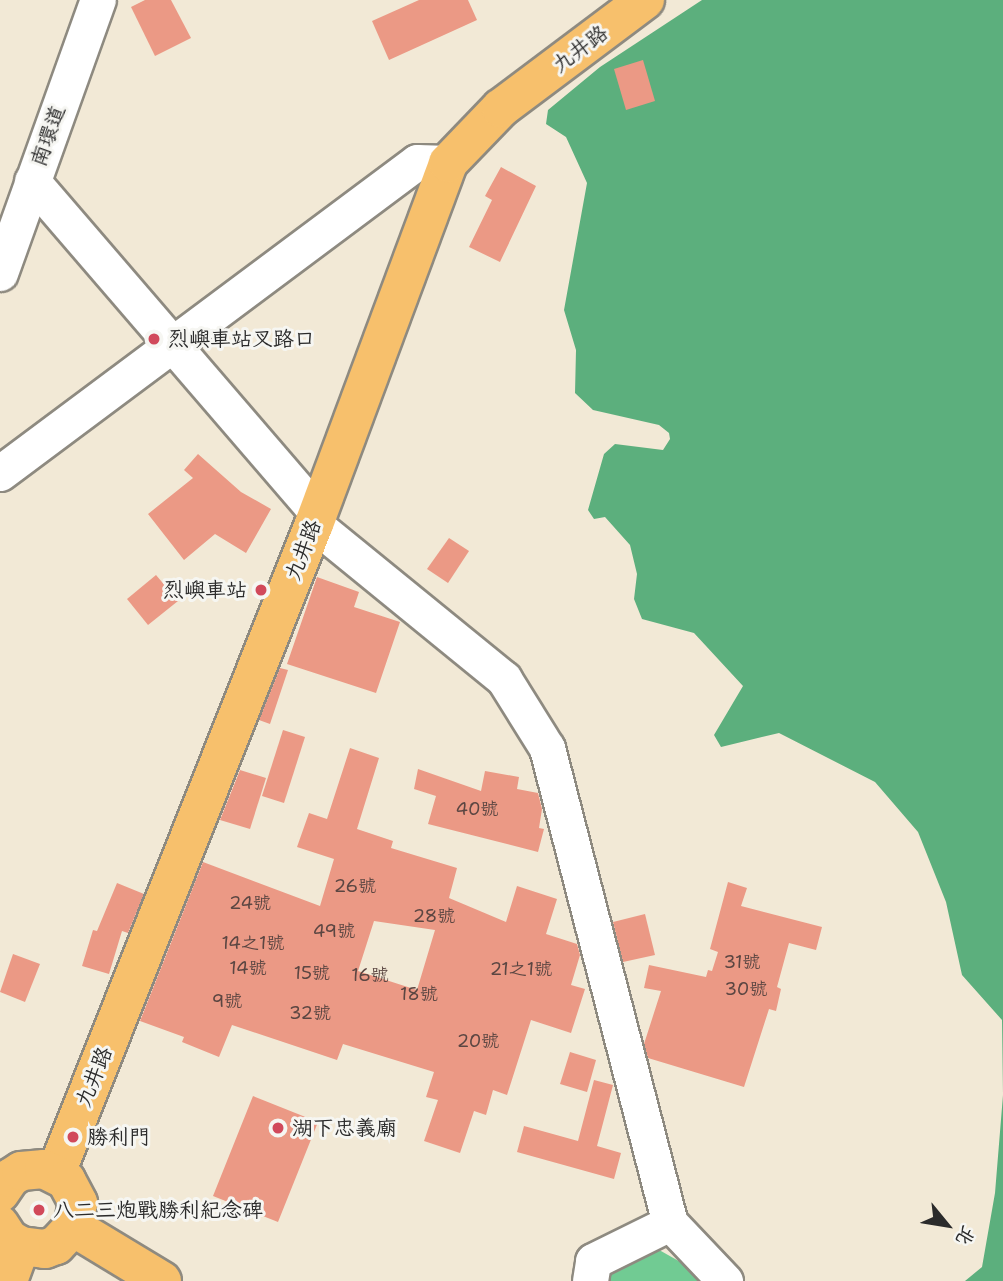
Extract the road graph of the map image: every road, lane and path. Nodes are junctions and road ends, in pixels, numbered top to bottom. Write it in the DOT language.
graph roads {
  1 [pos="98,0"];
  2 [pos="645,0"];
  3 [pos="448,163"];
  4 [pos="32,181"];
  5 [pos="0,273"];
  6 [pos="172,342"];
  7 [pos="0,473"];
  8 [pos="316,519"];
  9 [pos="56,1173"];
  10 [pos="1,1189"];
  11 [pos="670,1223"];
  12 [pos="73,1227"];
  13 [pos="10,1251"];
  14 [pos="162,1281"];
  15 [pos="590,1281"];
  16 [pos="725,1281"];
  1 -- 4 [label="street, 南環道"];
  2 -- 3 [label="main road, 九井路"];
  3 -- 6 [label="street"];
  3 -- 8 [label="main road, 九井路"];
  4 -- 5 [label="street, 南環道"];
  4 -- 6 [label="street"];
  6 -- 7 [label="street"];
  6 -- 8 [label="street"];
  8 -- 9 [label="main road, 九井路"];
  8 -- 11 [label="street"];
  9 -- 10 [label="main road"];
  9 -- 12 [label="main road"];
  11 -- 15 [label="street"];
  11 -- 16 [label="street"];
  12 -- 13 [label="main road"];
  12 -- 14 [label="main road"];
}
